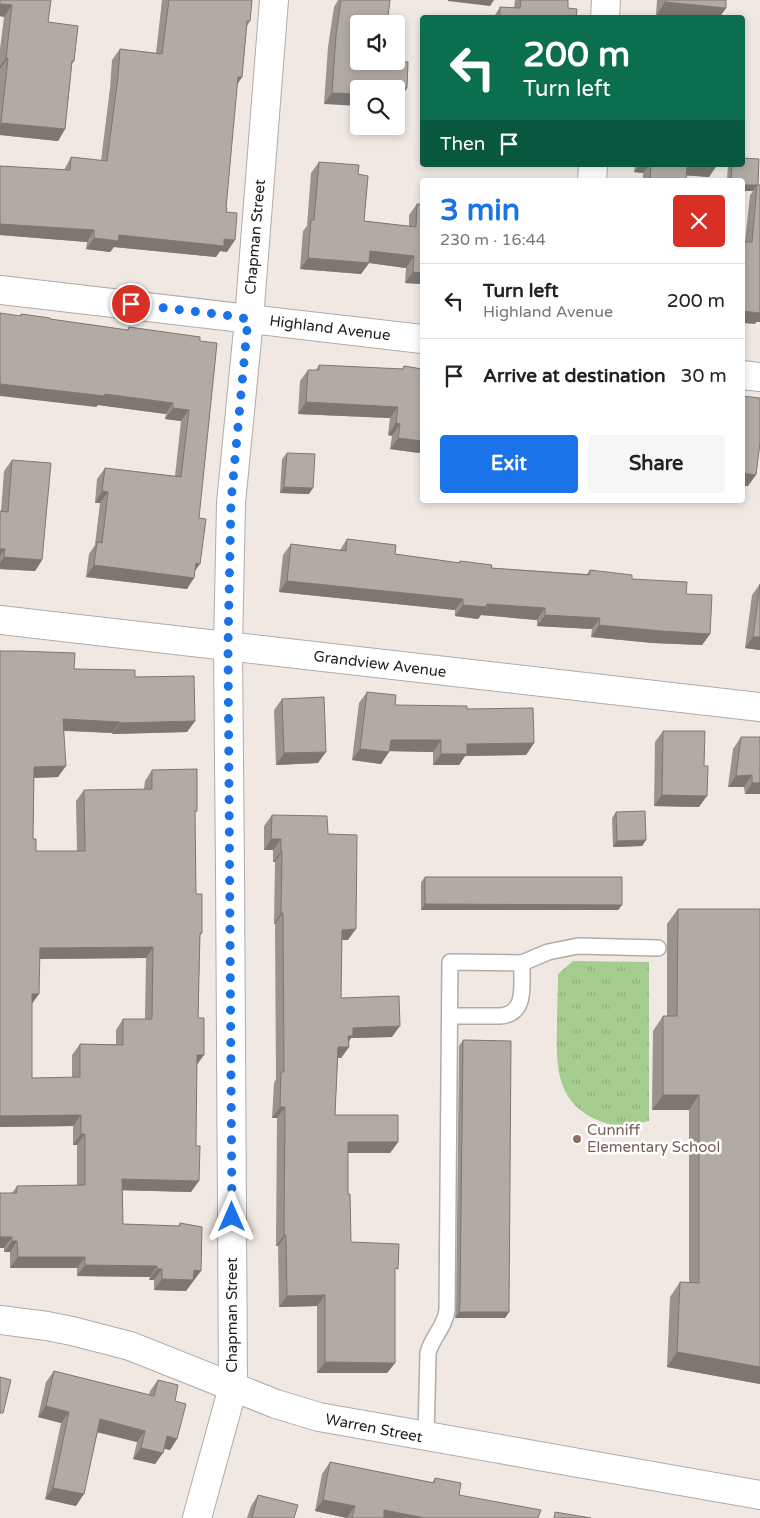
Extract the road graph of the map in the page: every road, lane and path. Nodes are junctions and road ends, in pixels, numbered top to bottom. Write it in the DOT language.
graph roads {
  1 [pos="274,0"];
  2 [pos="606,0"];
  3 [pos="605,15"];
  4 [pos="0,290"];
  5 [pos="248,319"];
  6 [pos="420,339"];
  7 [pos="745,375"];
  8 [pos="760,377"];
  9 [pos="0,620"];
  10 [pos="228,646"];
  11 [pos="760,707"];
  12 [pos="658,948"];
  13 [pos="522,962"];
  14 [pos="450,1016"];
  15 [pos="0,1320"];
  16 [pos="233,1386"];
  17 [pos="426,1437"];
  18 [pos="760,1495"];
  19 [pos="197,1518"];
  1 -- 5 [label="street, Chapman Street"];
  2 -- 3 [label="street"];
  4 -- 5 [label="street, Highland Avenue"];
  5 -- 6 [label="street, Highland Avenue"];
  5 -- 10 [label="street, Chapman Street"];
  7 -- 8 [label="street"];
  9 -- 10 [label="street, Grandview Avenue"];
  10 -- 11 [label="street, Grandview Avenue"];
  10 -- 16 [label="street, Chapman Street"];
  12 -- 13 [label="lane"];
  13 -- 14 [label="lane"];
  13 -- 14 [label="lane"];
  14 -- 17 [label="lane"];
  15 -- 16 [label="street, Warren Street"];
  16 -- 17 [label="street, Warren Street"];
  16 -- 19 [label="street, Chapman Street"];
  17 -- 18 [label="street, Warren Street"];
}
